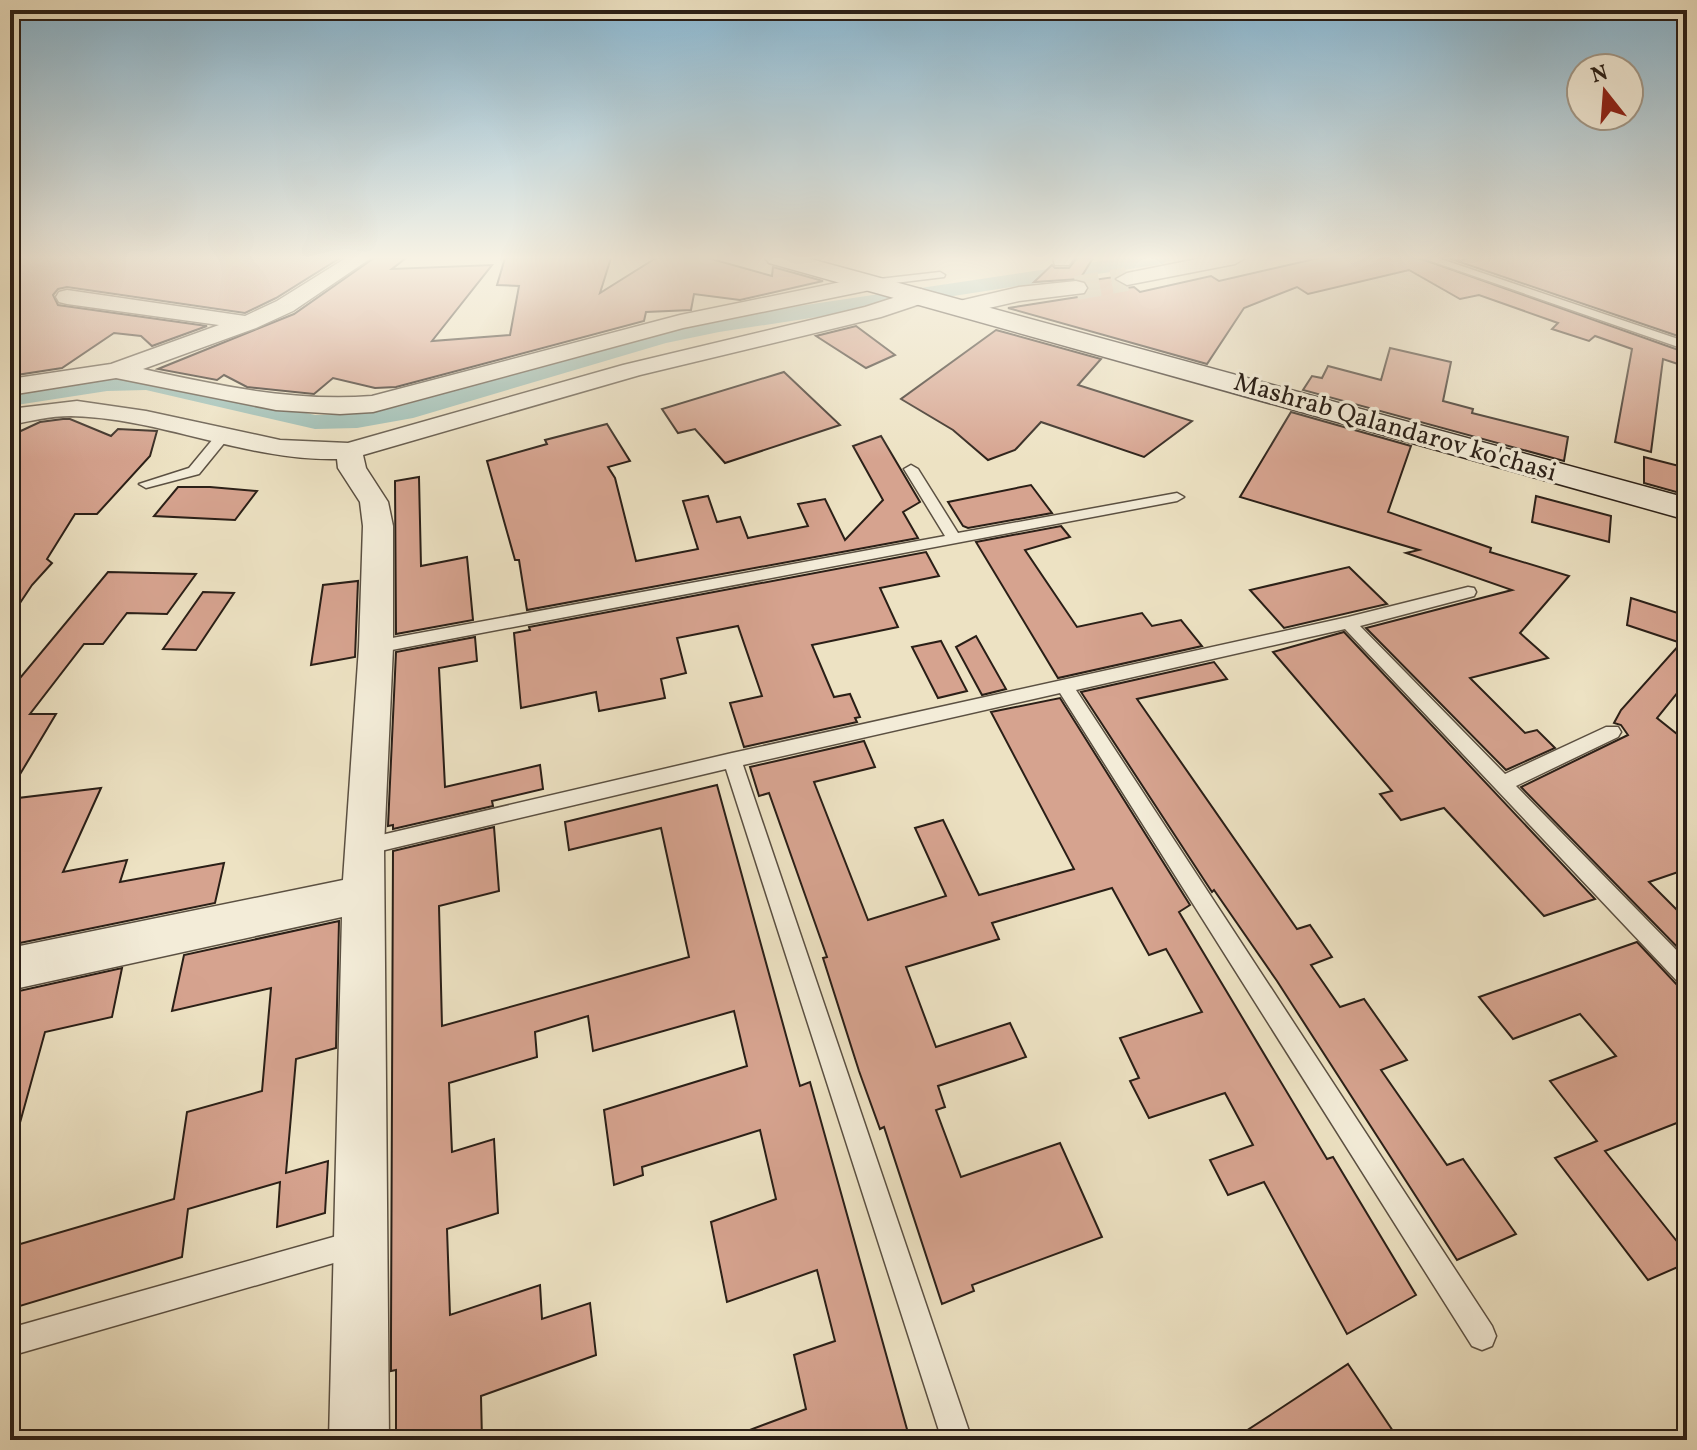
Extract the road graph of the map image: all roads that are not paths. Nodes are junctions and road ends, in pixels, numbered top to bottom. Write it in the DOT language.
graph roads {
  1 [pos="241,326"];
  2 [pos="666,326"];
  3 [pos="802,326"];
  4 [pos="1050,326"];
  5 [pos="1627,326"];
  6 [pos="1687,346"];
  7 [pos="116,371"];
  8 [pos="10,387"];
  9 [pos="10,417"];
  10 [pos="223,436"];
  11 [pos="349,451"];
  12 [pos="911,469"];
  13 [pos="146,484"];
  14 [pos="1177,497"];
  15 [pos="1687,509"];
  16 [pos="954,539"];
  17 [pos="1468,592"];
  18 [pos="1348,623"];
  19 [pos="376,647"];
  20 [pos="1064,685"];
  21 [pos="1612,732"];
  22 [pos="732,760"];
  23 [pos="1502,784"];
  24 [pos="364,847"];
  25 [pos="364,894"];
  26 [pos="10,969"];
  27 [pos="1687,976"];
  28 [pos="360,1242"];
  29 [pos="1482,1336"];
  30 [pos="10,1342"];
  31 [pos="359,1440"];
  32 [pos="957,1440"];
  1 -- 7 [label="street"];
  2 -- 7 [label="street"];
  3 -- 11 [label="street"];
  4 -- 15 [label="main road, Mashrab Qalandarov ko'chasi"];
  5 -- 6 [label="lane"];
  7 -- 8 [label="street"];
  9 -- 10 [label="street"];
  10 -- 11 [label="street"];
  10 -- 13 [label="lane"];
  11 -- 19 [label="street"];
  12 -- 16 [label="lane"];
  14 -- 16 [label="lane"];
  16 -- 19 [label="lane"];
  17 -- 18 [label="lane"];
  18 -- 20 [label="lane"];
  18 -- 23 [label="lane"];
  19 -- 24 [label="street"];
  20 -- 22 [label="lane"];
  20 -- 29 [label="lane"];
  21 -- 23 [label="lane"];
  22 -- 24 [label="lane"];
  22 -- 32 [label="lane"];
  23 -- 27 [label="lane"];
  24 -- 25 [label="street"];
  25 -- 26 [label="street"];
  25 -- 28 [label="street"];
  28 -- 30 [label="lane"];
  28 -- 31 [label="street"];
}
